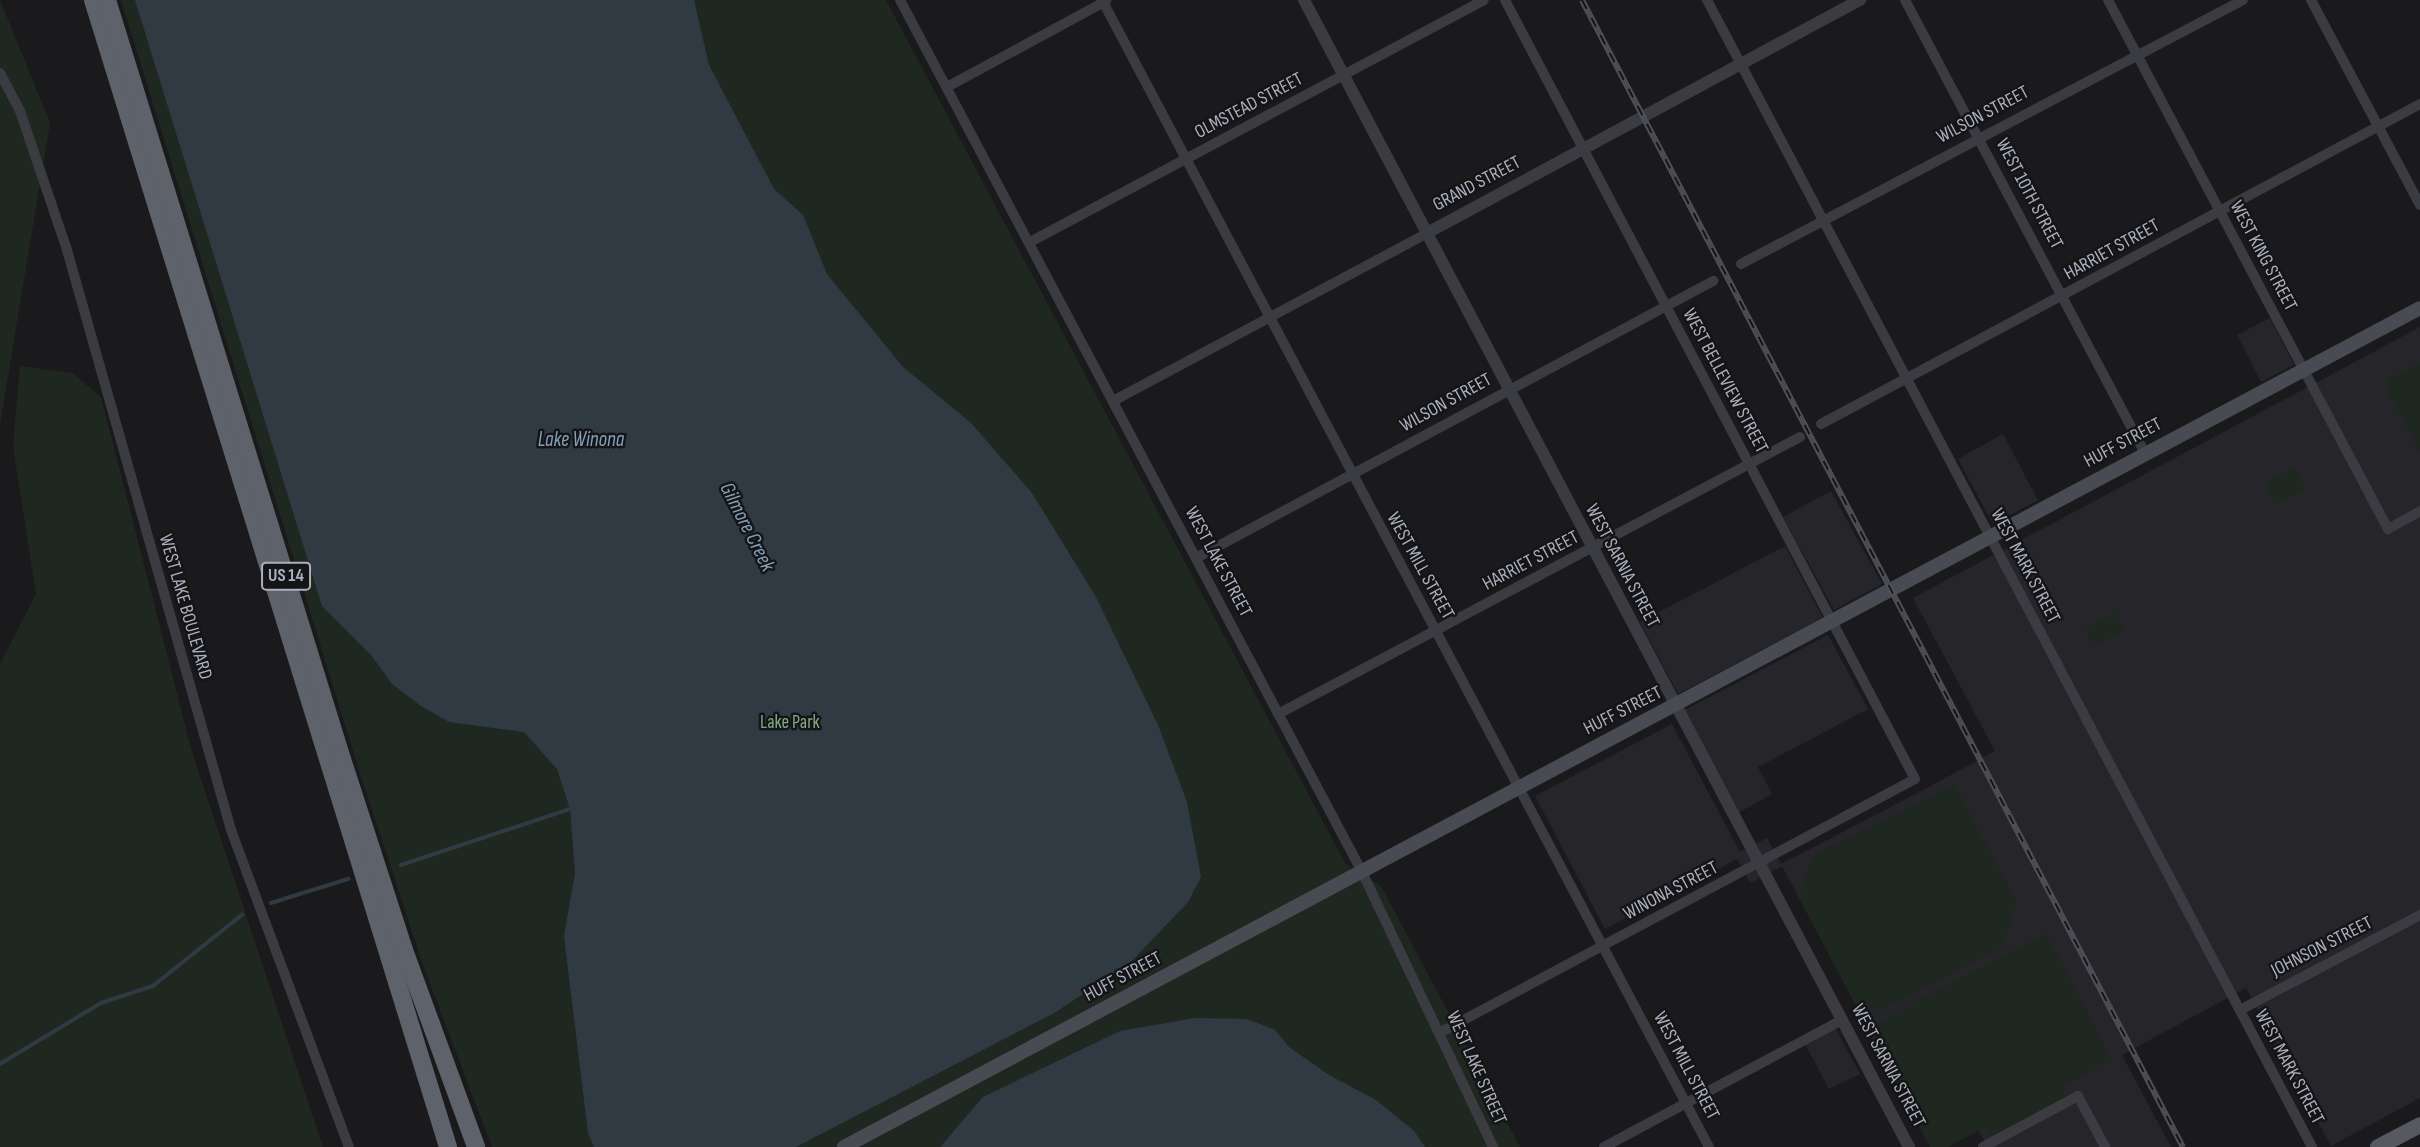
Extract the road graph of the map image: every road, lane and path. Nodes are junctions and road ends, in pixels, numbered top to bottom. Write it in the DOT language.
graph roads {
  1 [pos="93,0"];
  2 [pos="107,0"];
  3 [pos="900,0"];
  4 [pos="1304,0"];
  5 [pos="1484,0"];
  6 [pos="1506,0"];
  7 [pos="1707,0"];
  8 [pos="1860,0"];
  9 [pos="1905,0"];
  10 [pos="2108,0"];
  11 [pos="2243,0"];
  12 [pos="2311,0"];
  13 [pos="1104,1"];
  14 [pos="2136,55"];
  15 [pos="1741,65"];
  16 [pos="0,73"];
  17 [pos="1343,75"];
  18 [pos="947,87"];
  19 [pos="2420,104"];
  20 [pos="2379,125"];
  21 [pos="1979,137"];
  22 [pos="1583,149"];
  23 [pos="1185,160"];
  24 [pos="2420,205"];
  25 [pos="2218,212"];
  26 [pos="1823,221"];
  27 [pos="1427,233"];
  28 [pos="1030,242"];
  29 [pos="1741,264"];
  30 [pos="1713,281"];
  31 [pos="2062,297"];
  32 [pos="1665,307"];
  33 [pos="2420,308"];
  34 [pos="1270,317"];
  35 [pos="2304,369"];
  36 [pos="1906,378"];
  37 [pos="1508,389"];
  38 [pos="1113,401"];
  39 [pos="1821,424"];
  40 [pos="1800,438"];
  41 [pos="2145,453"];
  42 [pos="1749,463"];
  43 [pos="1351,476"];
  44 [pos="2420,512"];
  45 [pos="1990,537"];
  46 [pos="1591,549"];
  47 [pos="1196,558"];
  48 [pos="1834,622"];
  49 [pos="1436,631"];
  50 [pos="1674,706"];
  51 [pos="1278,714"];
  52 [pos="1915,779"];
  53 [pos="1518,786"];
  54 [pos="1759,864"];
  55 [pos="1362,872"];
  56 [pos="2420,915"];
  57 [pos="1604,946"];
  58 [pos="2240,1010"];
  59 [pos="1842,1020"];
  60 [pos="1441,1032"];
  61 [pos="1686,1103"];
  62 [pos="2420,1125"];
  63 [pos="349,1147"];
  64 [pos="448,1147"];
  65 [pos="476,1147"];
  66 [pos="844,1147"];
  67 [pos="1493,1147"];
  68 [pos="1604,1147"];
  69 [pos="1709,1147"];
  70 [pos="1909,1147"];
  71 [pos="1983,1147"];
  72 [pos="2105,1147"];
  73 [pos="2312,1147"];
  74 [pos="2378,1147"];
  1 -- 64 [label="highway, US 14"];
  2 -- 65 [label="highway, US 14"];
  3 -- 18 [label="street, WEST LAKE STREET"];
  4 -- 17 [label="street, WEST SARNIA STREET"];
  5 -- 17 [label="street, OLMSTEAD STREET"];
  6 -- 22 [label="street, WEST BELLEVIEW STREET"];
  7 -- 15 [label="street, WEST MARK STREET"];
  8 -- 15 [label="street, GRAND STREET"];
  9 -- 21 [label="street, WEST 10TH STREET"];
  10 -- 14 [label="street, WEST KING STREET"];
  11 -- 14 [label="street, WILSON STREET"];
  12 -- 20 [label="street"];
  13 -- 18 [label="street"];
  13 -- 23 [label="street, WEST MILL STREET"];
  14 -- 21 [label="street, WILSON STREET"];
  14 -- 25 [label="street, WEST KING STREET"];
  15 -- 22 [label="street, GRAND STREET"];
  15 -- 26 [label="street, WEST MARK STREET"];
  16 -- 63 [label="street, WEST LAKE BOULEVARD"];
  17 -- 23 [label="street, OLMSTEAD STREET"];
  17 -- 27 [label="street, WEST SARNIA STREET"];
  18 -- 28 [label="street, WEST LAKE STREET"];
  19 -- 20 [label="street, HARRIET STREET"];
  20 -- 24 [label="street"];
  20 -- 25 [label="street, HARRIET STREET"];
  21 -- 26 [label="street, WILSON STREET"];
  21 -- 31 [label="street, WEST 10TH STREET"];
  22 -- 27 [label="street, GRAND STREET"];
  22 -- 32 [label="street, WEST BELLEVIEW STREET"];
  23 -- 28 [label="street, OLMSTEAD STREET"];
  23 -- 34 [label="street, WEST MILL STREET"];
  25 -- 31 [label="street, HARRIET STREET"];
  25 -- 35 [label="street, WEST KING STREET"];
  26 -- 29 [label="street, WILSON STREET"];
  26 -- 36 [label="street, WEST MARK STREET"];
  27 -- 34 [label="street, GRAND STREET"];
  27 -- 37 [label="street, WEST SARNIA STREET"];
  28 -- 38 [label="street, WEST LAKE STREET"];
  30 -- 32 [label="street, WILSON STREET"];
  31 -- 36 [label="street, HARRIET STREET"];
  31 -- 41 [label="street, WEST 10TH STREET"];
  32 -- 37 [label="street, WILSON STREET"];
  32 -- 42 [label="street, WEST BELLEVIEW STREET"];
  33 -- 35 [label="main road, HUFF STREET"];
  34 -- 38 [label="street, GRAND STREET"];
  34 -- 43 [label="street, WEST MILL STREET"];
  35 -- 41 [label="main road, HUFF STREET"];
  35 -- 44 [label="street, WEST KING STREET"];
  36 -- 39 [label="street, HARRIET STREET"];
  36 -- 45 [label="street, WEST MARK STREET"];
  37 -- 43 [label="street, WILSON STREET"];
  37 -- 46 [label="street, WEST SARNIA STREET"];
  38 -- 47 [label="street, WEST LAKE STREET"];
  40 -- 42 [label="street, HARRIET STREET"];
  41 -- 45 [label="main road, HUFF STREET"];
  42 -- 46 [label="street, HARRIET STREET"];
  42 -- 48 [label="street, WEST BELLEVIEW STREET"];
  43 -- 47 [label="street, WILSON STREET"];
  43 -- 49 [label="street, WEST MILL STREET"];
  45 -- 48 [label="main road, HUFF STREET"];
  45 -- 58 [label="street, WEST MARK STREET"];
  46 -- 49 [label="street, HARRIET STREET"];
  46 -- 50 [label="street, WEST SARNIA STREET"];
  47 -- 51 [label="street, WEST LAKE STREET"];
  48 -- 50 [label="main road, HUFF STREET"];
  48 -- 52 [label="street, WEST BELLEVIEW STREET"];
  49 -- 51 [label="street, HARRIET STREET"];
  49 -- 53 [label="street, WEST MILL STREET"];
  50 -- 53 [label="main road, HUFF STREET"];
  50 -- 54 [label="street, WEST SARNIA STREET"];
  51 -- 55 [label="street, WEST LAKE STREET"];
  52 -- 54 [label="street, WINONA STREET"];
  53 -- 55 [label="main road, HUFF STREET"];
  53 -- 57 [label="street, WEST MILL STREET"];
  54 -- 57 [label="street, WINONA STREET"];
  54 -- 59 [label="street, WEST SARNIA STREET"];
  55 -- 60 [label="street, WEST LAKE STREET"];
  55 -- 66 [label="main road, HUFF STREET"];
  56 -- 58 [label="street, JOHNSON STREET"];
  57 -- 60 [label="street, WINONA STREET"];
  57 -- 61 [label="street, WEST MILL STREET"];
  58 -- 73 [label="street, WEST MARK STREET"];
  59 -- 61 [label="street"];
  59 -- 70 [label="street, WEST SARNIA STREET"];
  60 -- 67 [label="street, WEST LAKE STREET"];
  61 -- 68 [label="street"];
  61 -- 69 [label="street, WEST MILL STREET"];
  62 -- 74 [label="main road"];
  71 -- 72 [label="street"];
}
